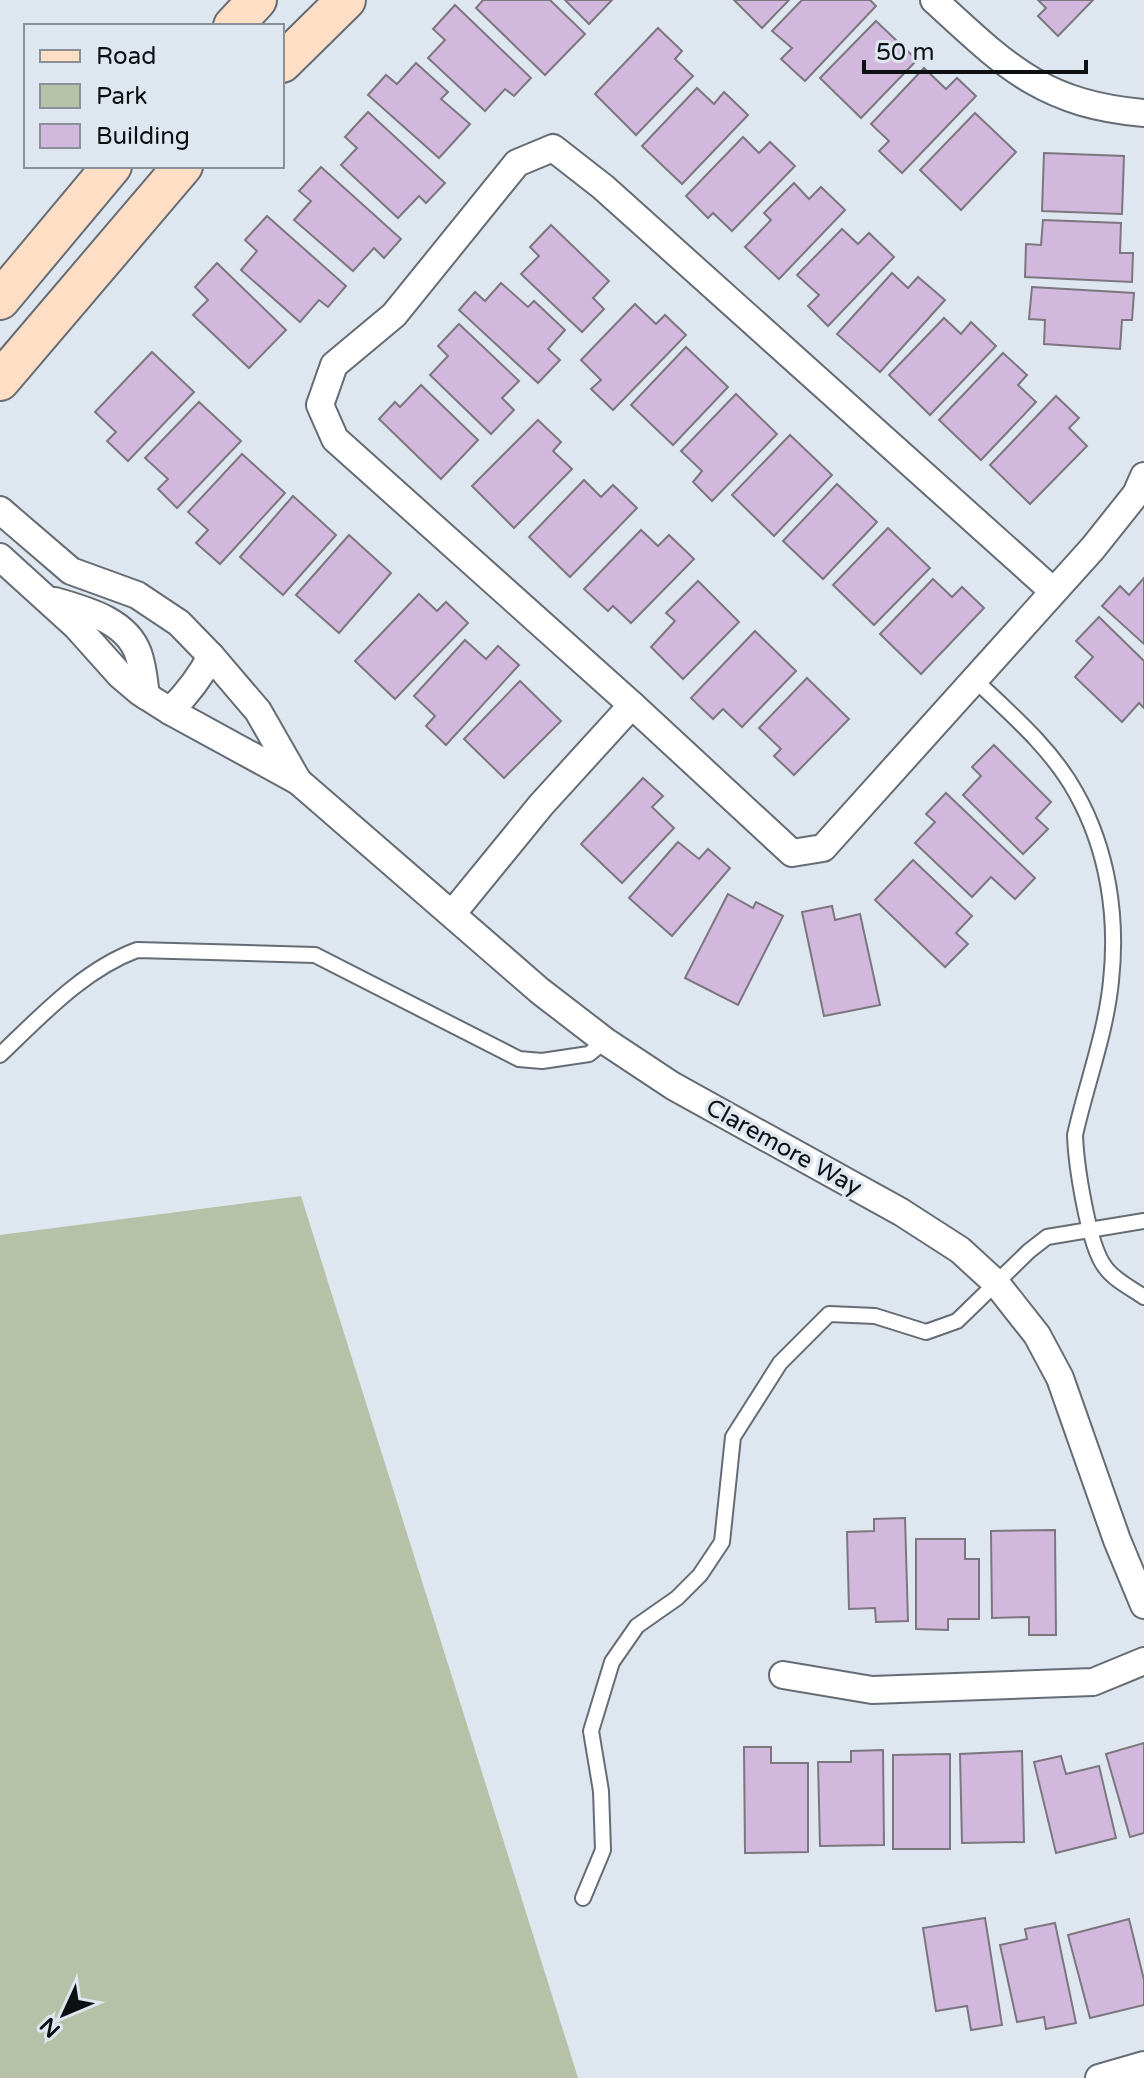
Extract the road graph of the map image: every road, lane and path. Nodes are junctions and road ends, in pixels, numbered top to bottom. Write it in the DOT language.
graph roads {
  1 [pos="257,0"];
  2 [pos="346,0"];
  3 [pos="934,0"];
  4 [pos="235,24"];
  5 [pos="284,61"];
  6 [pos="1144,113"];
  7 [pos="110,168"];
  8 [pos="181,168"];
  9 [pos="0,300"];
  10 [pos="0,381"];
  11 [pos="1144,476"];
  12 [pos="0,510"];
  13 [pos="0,557"];
  14 [pos="1053,591"];
  15 [pos="211,656"];
  16 [pos="975,680"];
  17 [pos="632,705"];
  18 [pos="170,711"];
  19 [pos="298,781"];
  20 [pos="452,914"];
  21 [pos="605,1041"];
  22 [pos="0,1055"];
  23 [pos="1144,1221"];
  24 [pos="1091,1232"];
  25 [pos="996,1283"];
  26 [pos="1144,1297"];
  27 [pos="1144,1605"];
  28 [pos="1144,1661"];
  29 [pos="783,1675"];
  30 [pos="583,1898"];
  31 [pos="1144,2065"];
  32 [pos="1099,2078"];
  1 -- 4 [label="main road"];
  2 -- 5 [label="main road"];
  3 -- 6 [label="street"];
  7 -- 9 [label="main road"];
  8 -- 10 [label="main road"];
  11 -- 14 [label="street"];
  12 -- 15 [label="street, Claremore Way"];
  13 -- 18 [label="street, Claremore Way"];
  14 -- 16 [label="street"];
  14 -- 17 [label="street"];
  15 -- 18 [label="street"];
  15 -- 19 [label="street, Claremore Way"];
  16 -- 17 [label="street"];
  16 -- 24 [label="lane"];
  17 -- 20 [label="street"];
  18 -- 19 [label="street, Claremore Way"];
  19 -- 20 [label="street, Claremore Way"];
  20 -- 21 [label="street, Claremore Way"];
  21 -- 22 [label="lane"];
  21 -- 25 [label="street, Claremore Way"];
  23 -- 24 [label="lane"];
  24 -- 25 [label="lane"];
  24 -- 26 [label="lane"];
  25 -- 27 [label="street, Claremore Way"];
  25 -- 30 [label="lane"];
  28 -- 29 [label="street"];
  31 -- 32 [label="street"];
}
